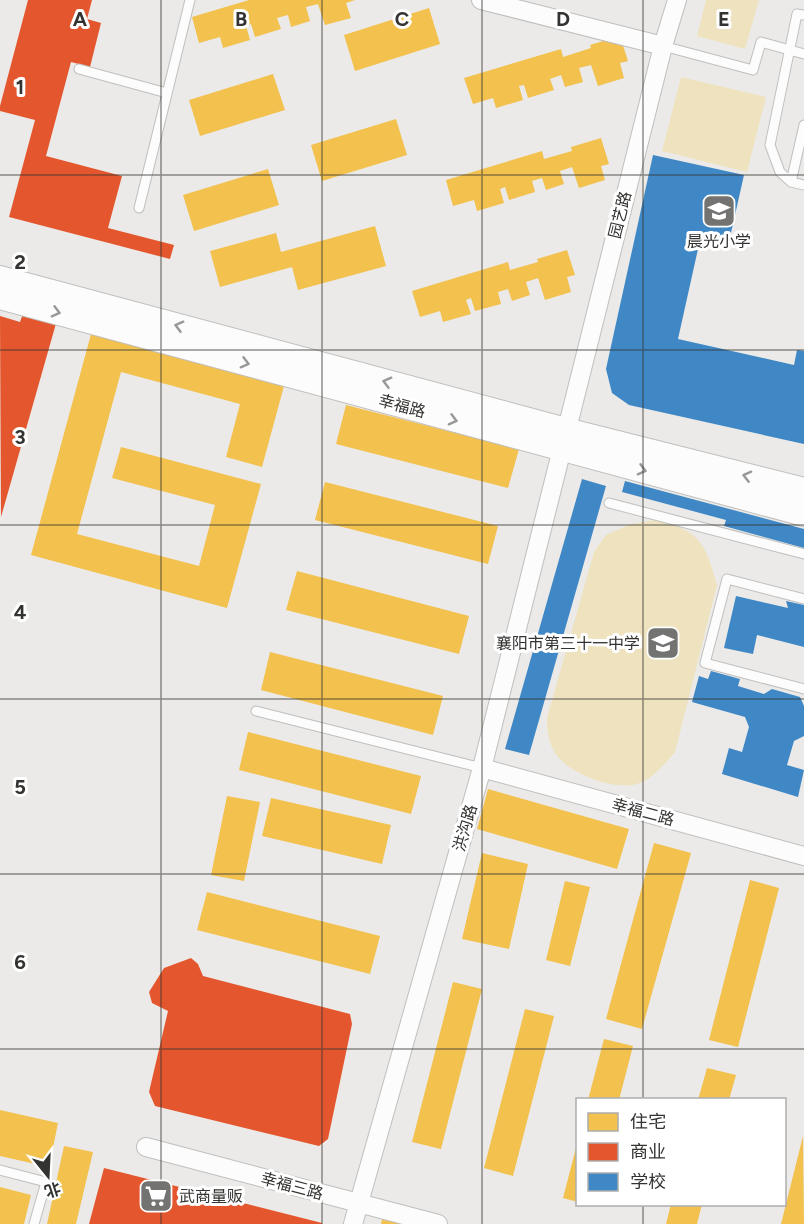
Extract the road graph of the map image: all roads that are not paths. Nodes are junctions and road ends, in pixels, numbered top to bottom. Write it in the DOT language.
graph roads {
  1 [pos="190,0"];
  2 [pos="481,0"];
  3 [pos="677,0"];
  4 [pos="804,15"];
  5 [pos="663,46"];
  6 [pos="789,50"];
  7 [pos="804,54"];
  8 [pos="79,69"];
  9 [pos="167,93"];
  10 [pos="804,124"];
  11 [pos="791,182"];
  12 [pos="804,185"];
  13 [pos="139,208"];
  14 [pos="0,278"];
  15 [pos="0,297"];
  16 [pos="564,440"];
  17 [pos="804,490"];
  18 [pos="609,503"];
  19 [pos="804,514"];
  20 [pos="804,554"];
  21 [pos="804,599"];
  22 [pos="804,689"];
  23 [pos="256,711"];
  24 [pos="482,768"];
  25 [pos="804,856"];
  26 [pos="146,1147"];
  27 [pos="0,1170"];
  28 [pos="358,1204"];
  29 [pos="34,1224"];
  30 [pos="353,1224"];
  31 [pos="438,1224"];
  1 -- 9 [label="lane"];
  2 -- 5 [label="street"];
  3 -- 5 [label="street, 园艺路"];
  4 -- 6 [label="lane"];
  5 -- 6 [label="lane"];
  5 -- 16 [label="street, 园艺路"];
  6 -- 7 [label="lane"];
  6 -- 11 [label="lane"];
  8 -- 9 [label="lane"];
  9 -- 13 [label="lane"];
  10 -- 11 [label="lane"];
  11 -- 12 [label="lane"];
  16 -- 14 [label="street, 幸福路, one-way"];
  15 -- 16 [label="street, 幸福路, one-way"];
  17 -- 16 [label="street, 幸福路, one-way"];
  16 -- 19 [label="street, 幸福路, one-way"];
  16 -- 24 [label="street, 洪沟路"];
  18 -- 20 [label="lane"];
  21 -- 22 [label="lane"];
  23 -- 24 [label="lane"];
  24 -- 25 [label="street, 幸福二路"];
  24 -- 28 [label="street, 洪沟路"];
  26 -- 28 [label="street, 幸福三路"];
  27 -- 29 [label="lane"];
  28 -- 30 [label="street, 洪沟路"];
  28 -- 31 [label="street, 幸福三路"];
}
